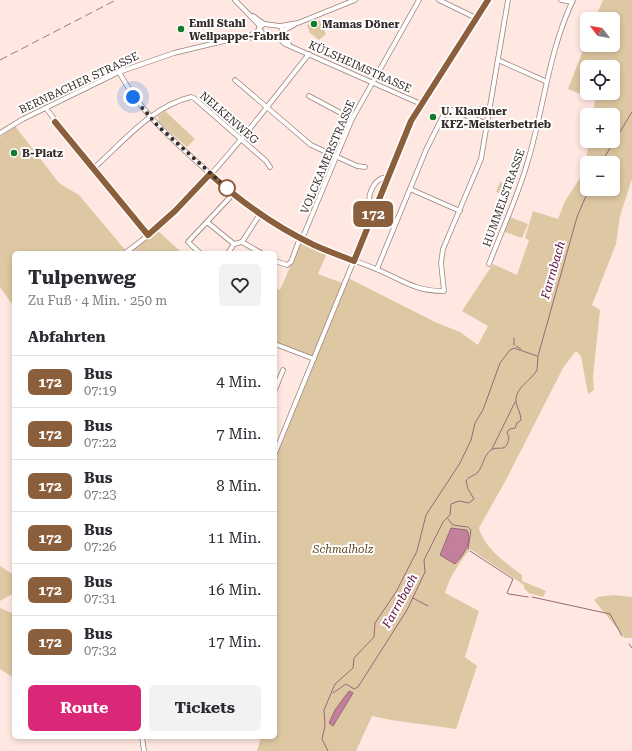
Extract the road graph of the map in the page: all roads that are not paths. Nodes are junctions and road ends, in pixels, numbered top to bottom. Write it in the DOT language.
graph roads {
  1 [pos="234,0"];
  2 [pos="355,0"];
  3 [pos="419,0"];
  4 [pos="439,0"];
  5 [pos="488,0"];
  6 [pos="508,0"];
  7 [pos="561,0"];
  8 [pos="573,1"];
  9 [pos="346,2"];
  10 [pos="476,18"];
  11 [pos="298,23"];
  12 [pos="280,26"];
  13 [pos="261,27"];
  14 [pos="282,33"];
  15 [pos="263,34"];
  16 [pos="277,36"];
  17 [pos="248,37"];
  18 [pos="291,46"];
  19 [pos="309,54"];
  20 [pos="498,60"];
  21 [pos="119,72"];
  22 [pos="235,80"];
  23 [pos="372,81"];
  24 [pos="546,82"];
  25 [pos="309,96"];
  26 [pos="421,104"];
  27 [pos="266,107"];
  28 [pos="46,108"];
  29 [pos="150,118"];
  30 [pos="352,119"];
  31 [pos="488,124"];
  32 [pos="0,133"];
  33 [pos="240,139"];
  34 [pos="336,158"];
  35 [pos="270,167"];
  36 [pos="365,167"];
  37 [pos="93,169"];
  38 [pos="210,174"];
  39 [pos="387,178"];
  40 [pos="410,189"];
  41 [pos="233,194"];
  42 [pos="375,208"];
  43 [pos="460,211"];
  44 [pos="260,214"];
  45 [pos="208,222"];
  46 [pos="148,235"];
  47 [pos="301,239"];
  48 [pos="242,242"];
  49 [pos="234,244"];
  50 [pos="128,251"];
  51 [pos="198,251"];
  52 [pos="229,251"];
  53 [pos="256,251"];
  54 [pos="354,261"];
  55 [pos="277,262"];
  56 [pos="490,264"];
  57 [pos="377,269"];
  58 [pos="277,345"];
  59 [pos="314,359"];
  60 [pos="283,370"];
  61 [pos="277,385"];
  62 [pos="277,448"];
  63 [pos="142,739"];
  64 [pos="144,751"];
  1 -- 13 [label="street"];
  2 -- 9 [label="street"];
  3 -- 23 [label="street, VOLCKAMERSTRASSE"];
  4 -- 10 [label="street"];
  5 -- 10 [label="street"];
  6 -- 20 [label="street"];
  7 -- 8 [label="street"];
  8 -- 24 [label="street, HUMMELSTRASSE"];
  9 -- 11 [label="street"];
  10 -- 26 [label="street"];
  11 -- 12 [label="street"];
  11 -- 14 [label="street"];
  12 -- 13 [label="street"];
  12 -- 14 [label="street, KÜLSHEIMSTRASSE"];
  13 -- 15 [label="street"];
  13 -- 17 [label="street, BERNBACHER STRASSE"];
  14 -- 16 [label="street"];
  14 -- 18 [label="street, KÜLSHEIMSTRASSE"];
  15 -- 16 [label="street"];
  15 -- 17 [label="street"];
  16 -- 18 [label="street, KÜLSHEIMSTRASSE"];
  17 -- 21 [label="street, BERNBACHER STRASSE"];
  18 -- 19 [label="street, KÜLSHEIMSTRASSE"];
  19 -- 23 [label="street, KÜLSHEIMSTRASSE"];
  19 -- 27 [label="street"];
  20 -- 24 [label="street"];
  20 -- 31 [label="street"];
  21 -- 28 [label="street, BERNBACHER STRASSE"];
  21 -- 29 [label="street"];
  22 -- 27 [label="street"];
  23 -- 26 [label="street, KÜLSHEIMSTRASSE"];
  23 -- 30 [label="street, VOLCKAMERSTRASSE"];
  24 -- 56 [label="street, HUMMELSTRASSE"];
  25 -- 30 [label="street"];
  26 -- 39 [label="street"];
  27 -- 33 [label="street"];
  27 -- 34 [label="street"];
  28 -- 32 [label="street, BERNBACHER STRASSE"];
  28 -- 37 [label="street"];
  29 -- 33 [label="street, NELKENWEG"];
  29 -- 37 [label="street"];
  29 -- 38 [label="street"];
  30 -- 34 [label="street, VOLCKAMERSTRASSE"];
  31 -- 40 [label="street"];
  31 -- 43 [label="street"];
  33 -- 35 [label="street, NELKENWEG"];
  33 -- 38 [label="street"];
  34 -- 36 [label="street"];
  34 -- 47 [label="street, VOLCKAMERSTRASSE"];
  37 -- 46 [label="street"];
  38 -- 41 [label="street"];
  38 -- 46 [label="street"];
  39 -- 42 [label="street"];
  39 -- 42 [label="street"];
  40 -- 43 [label="street"];
  40 -- 57 [label="street"];
  41 -- 44 [label="street"];
  41 -- 45 [label="street"];
  42 -- 54 [label="street"];
  43 -- 57 [label="street"];
  44 -- 47 [label="street"];
  44 -- 48 [label="street"];
  45 -- 49 [label="street"];
  45 -- 51 [label="street"];
  46 -- 50 [label="street"];
  47 -- 54 [label="street"];
  47 -- 55 [label="street, VOLCKAMERSTRASSE"];
  48 -- 49 [label="street"];
  48 -- 53 [label="street"];
  49 -- 52 [label="street"];
  54 -- 57 [label="street"];
  54 -- 59 [label="street"];
  58 -- 59 [label="street"];
  59 -- 62 [label="street"];
  60 -- 61 [label="street"];
  63 -- 64 [label="street"];
}
